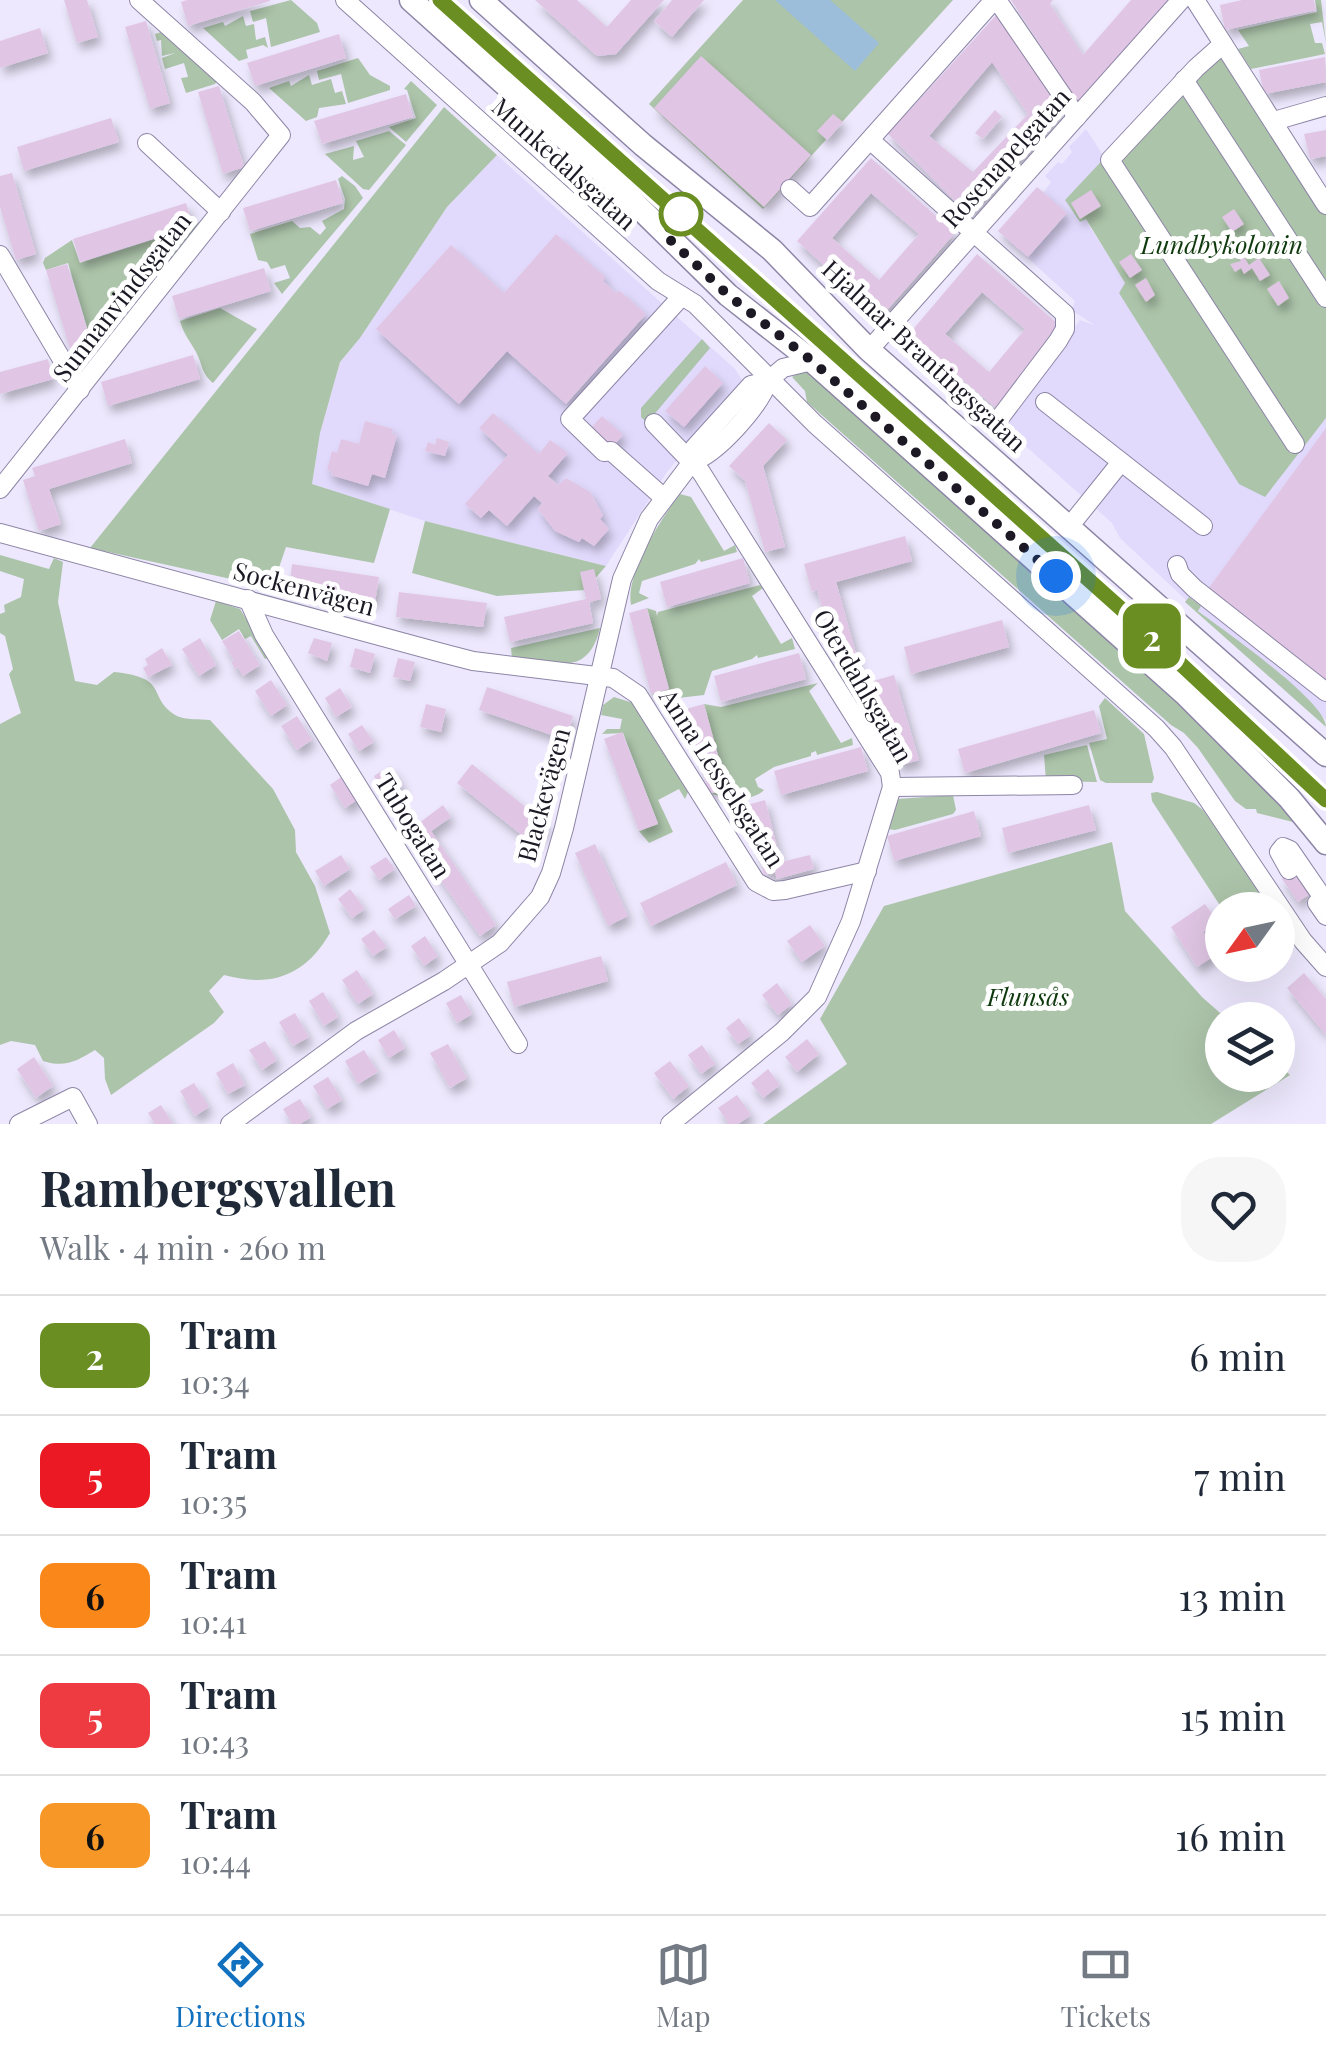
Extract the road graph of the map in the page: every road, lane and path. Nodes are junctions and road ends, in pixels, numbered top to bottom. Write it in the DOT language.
graph roads {
  1 [pos="139,0"];
  2 [pos="346,0"];
  3 [pos="411,0"];
  4 [pos="482,0"];
  5 [pos="996,0"];
  6 [pos="1182,0"];
  7 [pos="1195,0"];
  8 [pos="1223,44"];
  9 [pos="1184,80"];
  10 [pos="1326,106"];
  11 [pos="1077,117"];
  12 [pos="1274,121"];
  13 [pos="870,140"];
  14 [pos="147,143"];
  15 [pos="790,189"];
  16 [pos="1326,205"];
  17 [pos="221,212"];
  18 [pos="974,232"];
  19 [pos="0,255"];
  20 [pos="6,278"];
  21 [pos="682,296"];
  22 [pos="1326,298"];
  23 [pos="777,334"];
  24 [pos="869,350"];
  25 [pos="812,361"];
  26 [pos="783,368"];
  27 [pos="768,381"];
  28 [pos="80,390"];
  29 [pos="1045,402"];
  30 [pos="999,419"];
  31 [pos="654,423"];
  32 [pos="1295,444"];
  33 [pos="692,462"];
  34 [pos="1121,462"];
  35 [pos="0,489"];
  36 [pos="664,497"];
  37 [pos="1203,526"];
  38 [pos="1069,527"];
  39 [pos="0,533"];
  40 [pos="1177,566"];
  41 [pos="248,599"];
  42 [pos="287,609"];
  43 [pos="264,635"];
  44 [pos="599,675"];
  45 [pos="1326,692"];
  46 [pos="1326,756"];
  47 [pos="1072,786"];
  48 [pos="892,787"];
  49 [pos="1326,843"];
  50 [pos="1289,870"];
  51 [pos="867,871"];
  52 [pos="1316,905"];
  53 [pos="1324,960"];
  54 [pos="469,966"];
  55 [pos="518,1044"];
  56 [pos="18,1124"];
  57 [pos="88,1124"];
  58 [pos="230,1124"];
  59 [pos="670,1124"];
  1 -- 17 [label="street, Sunnanvindsgatan"];
  2 -- 21 [label="street, Munkedalsgatan"];
  3 -- 23 [label="main road"];
  4 -- 24 [label="main road, Hjalmar Brantingsgatan"];
  5 -- 11 [label="street"];
  5 -- 13 [label="street"];
  6 -- 11 [label="street, Rosenapelgatan"];
  7 -- 8 [label="street"];
  8 -- 9 [label="street"];
  8 -- 12 [label="street"];
  9 -- 22 [label="street"];
  9 -- 32 [label="street"];
  10 -- 12 [label="street"];
  11 -- 18 [label="street, Rosenapelgatan"];
  12 -- 16 [label="street"];
  13 -- 15 [label="street"];
  13 -- 18 [label="street"];
  14 -- 17 [label="street"];
  17 -- 28 [label="street, Sunnanvindsgatan"];
  18 -- 24 [label="street, Rosenapelgatan"];
  18 -- 30 [label="street"];
  19 -- 20 [label="street"];
  20 -- 28 [label="street"];
  21 -- 27 [label="street, Munkedalsgatan"];
  21 -- 36 [label="street"];
  23 -- 25 [label="main road"];
  23 -- 26 [label="street"];
  24 -- 38 [label="main road, Hjalmar Brantingsgatan"];
  25 -- 26 [label="street"];
  25 -- 49 [label="main road"];
  26 -- 27 [label="street, Blackevägen"];
  27 -- 33 [label="street, Blackevägen"];
  27 -- 53 [label="street, Munkedalsgatan"];
  28 -- 35 [label="street, Sunnanvindsgatan"];
  29 -- 34 [label="street"];
  31 -- 33 [label="street, Oterdahlsgatan"];
  33 -- 36 [label="street, Blackevägen"];
  33 -- 48 [label="street, Oterdahlsgatan"];
  34 -- 37 [label="street"];
  34 -- 38 [label="street"];
  36 -- 44 [label="street, Blackevägen"];
  38 -- 46 [label="main road, Hjalmar Brantingsgatan"];
  39 -- 41 [label="street, Sockenvägen"];
  40 -- 45 [label="street"];
  41 -- 42 [label="street, Sockenvägen"];
  41 -- 43 [label="street, Tubogatan"];
  42 -- 43 [label="street"];
  42 -- 44 [label="street, Sockenvägen"];
  43 -- 54 [label="street, Tubogatan"];
  44 -- 51 [label="street, Anna Lesselsgatan"];
  44 -- 54 [label="street, Blackevägen"];
  47 -- 48 [label="street"];
  48 -- 51 [label="street, Oterdahlsgatan"];
  50 -- 52 [label="street"];
  51 -- 59 [label="street, Oterdahlsgatan"];
  54 -- 55 [label="street, Tubogatan"];
  54 -- 58 [label="street, Blackevägen"];
  56 -- 57 [label="street"];
}
